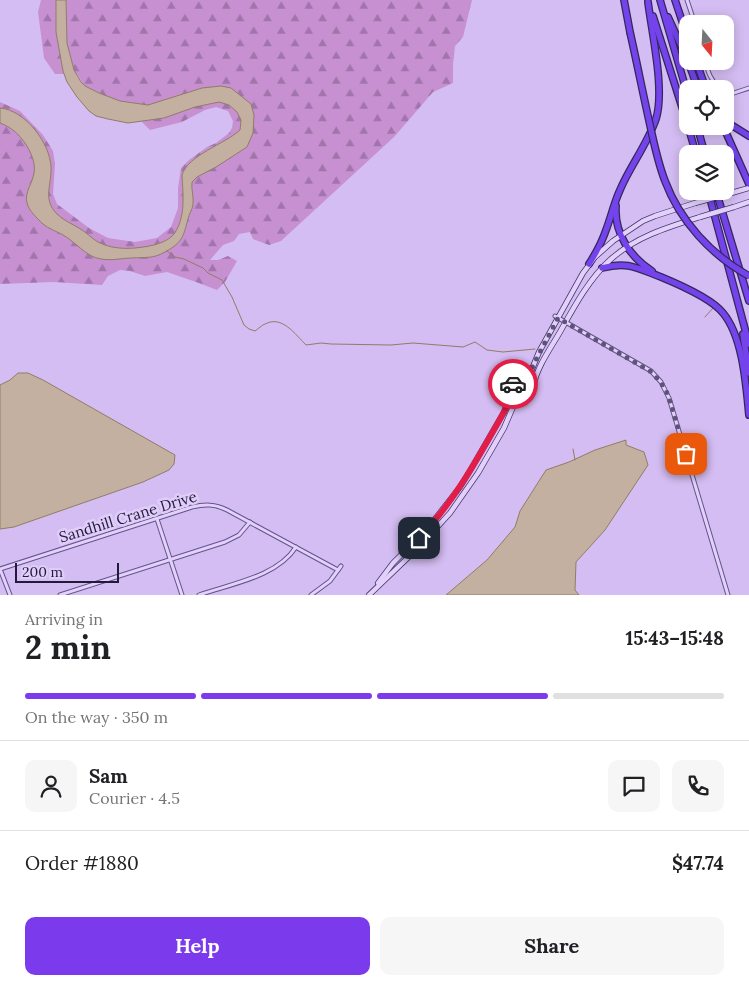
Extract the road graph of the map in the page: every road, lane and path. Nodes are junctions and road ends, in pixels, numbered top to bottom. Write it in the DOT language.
graph roads {
  1 [pos="624,0"];
  2 [pos="660,0"];
  3 [pos="675,0"];
  4 [pos="687,0"];
  5 [pos="648,1"];
  6 [pos="680,15"];
  7 [pos="692,15"];
  8 [pos="679,41"];
  9 [pos="683,80"];
  10 [pos="749,88"];
  11 [pos="734,93"];
  12 [pos="679,98"];
  13 [pos="734,127"];
  14 [pos="727,135"];
  15 [pos="749,136"];
  16 [pos="749,184"];
  17 [pos="749,188"];
  18 [pos="619,191"];
  19 [pos="710,200"];
  20 [pos="719,200"];
  21 [pos="749,202"];
  22 [pos="620,235"];
  23 [pos="627,247"];
  24 [pos="589,264"];
  25 [pos="602,268"];
  26 [pos="749,276"];
  27 [pos="662,278"];
  28 [pos="749,301"];
  29 [pos="738,307"];
  30 [pos="557,317"];
  31 [pos="565,322"];
  32 [pos="749,344"];
  33 [pos="749,373"];
  34 [pos="521,379"];
  35 [pos="533,387"];
  36 [pos="511,393"];
  37 [pos="521,401"];
  38 [pos="749,415"];
  39 [pos="157,519"];
  40 [pos="250,522"];
  41 [pos="296,548"];
  42 [pos="170,560"];
  43 [pos="341,566"];
  44 [pos="0,569"];
  45 [pos="338,570"];
  46 [pos="10,595"];
  47 [pos="60,595"];
  48 [pos="182,595"];
  49 [pos="199,595"];
  50 [pos="311,595"];
  51 [pos="369,595"];
  52 [pos="728,595"];
  1 -- 26 [label="highway, bridge"];
  2 -- 8 [label="highway"];
  2 -- 9 [label="highway"];
  3 -- 6 [label="highway"];
  4 -- 7 [label="street"];
  5 -- 12 [label="highway"];
  5 -- 18 [label="highway"];
  10 -- 11 [label="street"];
  13 -- 15 [label="highway"];
  14 -- 16 [label="highway"];
  17 -- 22 [label="main road, bridge"];
  18 -- 22 [label="highway"];
  18 -- 24 [label="highway"];
  19 -- 29 [label="highway"];
  20 -- 28 [label="highway"];
  21 -- 23 [label="main road, bridge"];
  22 -- 23 [label="highway"];
  22 -- 24 [label="main road"];
  23 -- 25 [label="main road"];
  23 -- 27 [label="highway"];
  24 -- 30 [label="main road"];
  25 -- 27 [label="highway"];
  25 -- 31 [label="main road"];
  27 -- 38 [label="highway"];
  29 -- 32 [label="highway"];
  29 -- 33 [label="highway"];
  30 -- 31 [label="street"];
  30 -- 34 [label="main road"];
  31 -- 35 [label="main road"];
  31 -- 52 [label="street"];
  34 -- 35 [label="main road"];
  34 -- 36 [label="main road"];
  35 -- 37 [label="main road"];
  36 -- 37 [label="main road"];
  36 -- 51 [label="main road"];
  37 -- 51 [label="main road"];
  39 -- 40 [label="street, Sandhill Crane Drive"];
  39 -- 42 [label="street"];
  39 -- 44 [label="street, Sandhill Crane Drive"];
  40 -- 41 [label="street, Sandhill Crane Drive"];
  40 -- 42 [label="street"];
  41 -- 45 [label="street, Sandhill Crane Drive"];
  41 -- 49 [label="street"];
  42 -- 47 [label="street"];
  42 -- 48 [label="street"];
  43 -- 45 [label="street"];
  44 -- 46 [label="street"];
  45 -- 50 [label="street"];
}
